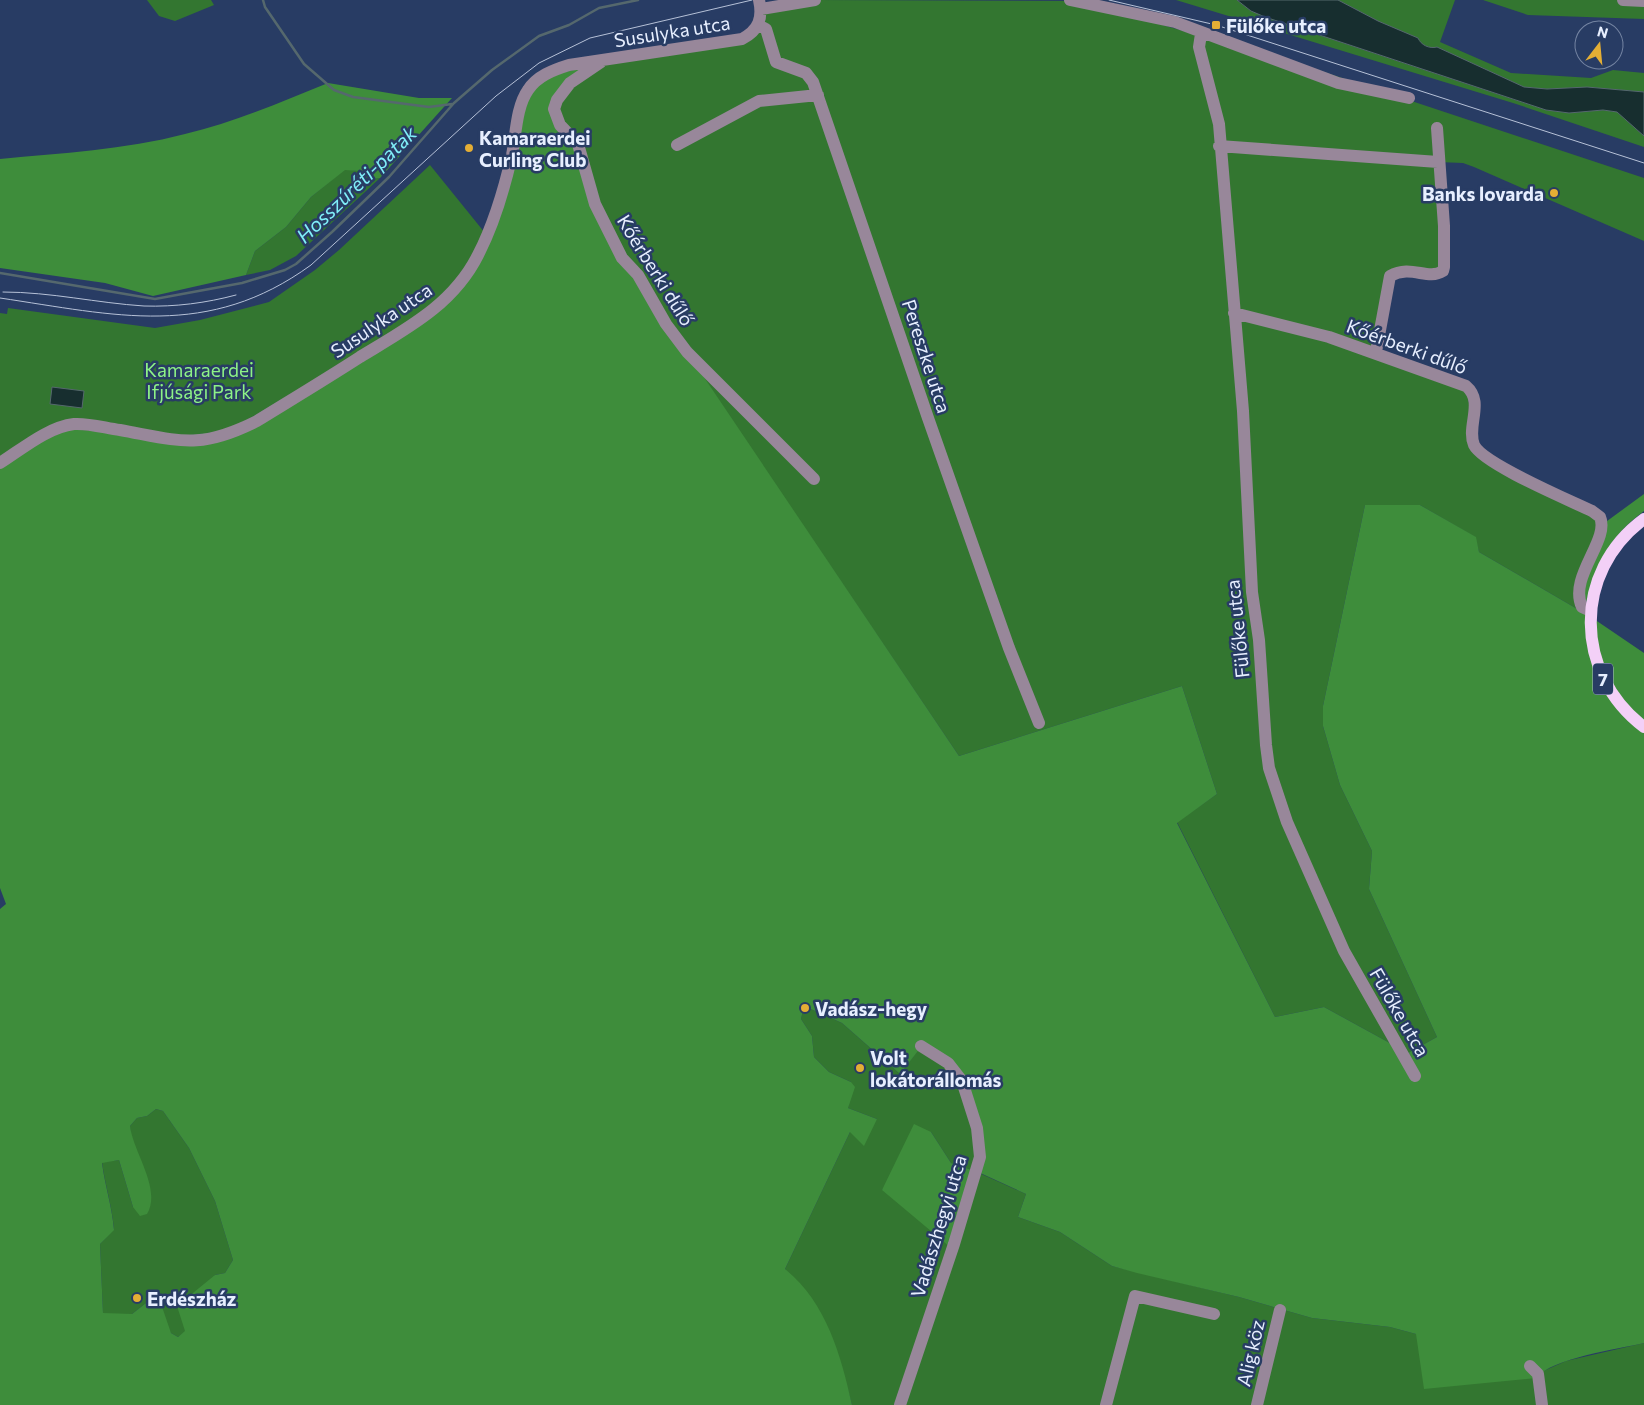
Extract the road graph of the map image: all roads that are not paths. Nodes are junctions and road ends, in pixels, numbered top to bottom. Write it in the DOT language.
graph roads {
  1 [pos="815,0"];
  2 [pos="1070,0"];
  3 [pos="1623,0"];
  4 [pos="1642,0"];
  5 [pos="760,5"];
  6 [pos="758,25"];
  7 [pos="1201,34"];
  8 [pos="603,60"];
  9 [pos="818,95"];
  10 [pos="1409,98"];
  11 [pos="1437,128"];
  12 [pos="677,145"];
  13 [pos="1219,146"];
  14 [pos="1438,162"];
  15 [pos="1234,313"];
  16 [pos="1376,352"];
  17 [pos="0,463"];
  18 [pos="814,479"];
  19 [pos="1644,519"];
  20 [pos="1591,610"];
  21 [pos="1040,723"];
  22 [pos="1644,727"];
  23 [pos="921,1046"];
  24 [pos="1415,1076"];
  25 [pos="1280,1310"];
  26 [pos="1214,1314"];
  27 [pos="1530,1366"];
  28 [pos="900,1405"];
  29 [pos="1106,1405"];
  30 [pos="1257,1405"];
  31 [pos="1542,1405"];
  1 -- 5 [label="street, Susulyka utca"];
  2 -- 7 [label="street"];
  3 -- 4 [label="street"];
  5 -- 6 [label="street, Susulyka utca"];
  6 -- 8 [label="street, Susulyka utca"];
  6 -- 9 [label="street, Pereszke utca"];
  7 -- 10 [label="street"];
  7 -- 13 [label="street, Fülőke utca"];
  8 -- 17 [label="street, Susulyka utca"];
  8 -- 18 [label="street, Kőérberki dűlő"];
  9 -- 12 [label="street"];
  9 -- 21 [label="street, Pereszke utca"];
  11 -- 14 [label="street"];
  13 -- 14 [label="street"];
  13 -- 15 [label="street, Fülőke utca"];
  14 -- 16 [label="street"];
  15 -- 16 [label="street, Kőérberki dűlő"];
  15 -- 24 [label="street, Fülőke utca"];
  16 -- 20 [label="street, Kőérberki dűlő"];
  19 -- 20 [label="main road, 7"];
  20 -- 22 [label="main road, 7"];
  23 -- 28 [label="street, Vadászhegyi utca"];
  25 -- 30 [label="street, Alig köz"];
  26 -- 29 [label="street"];
  27 -- 31 [label="street"];
}
